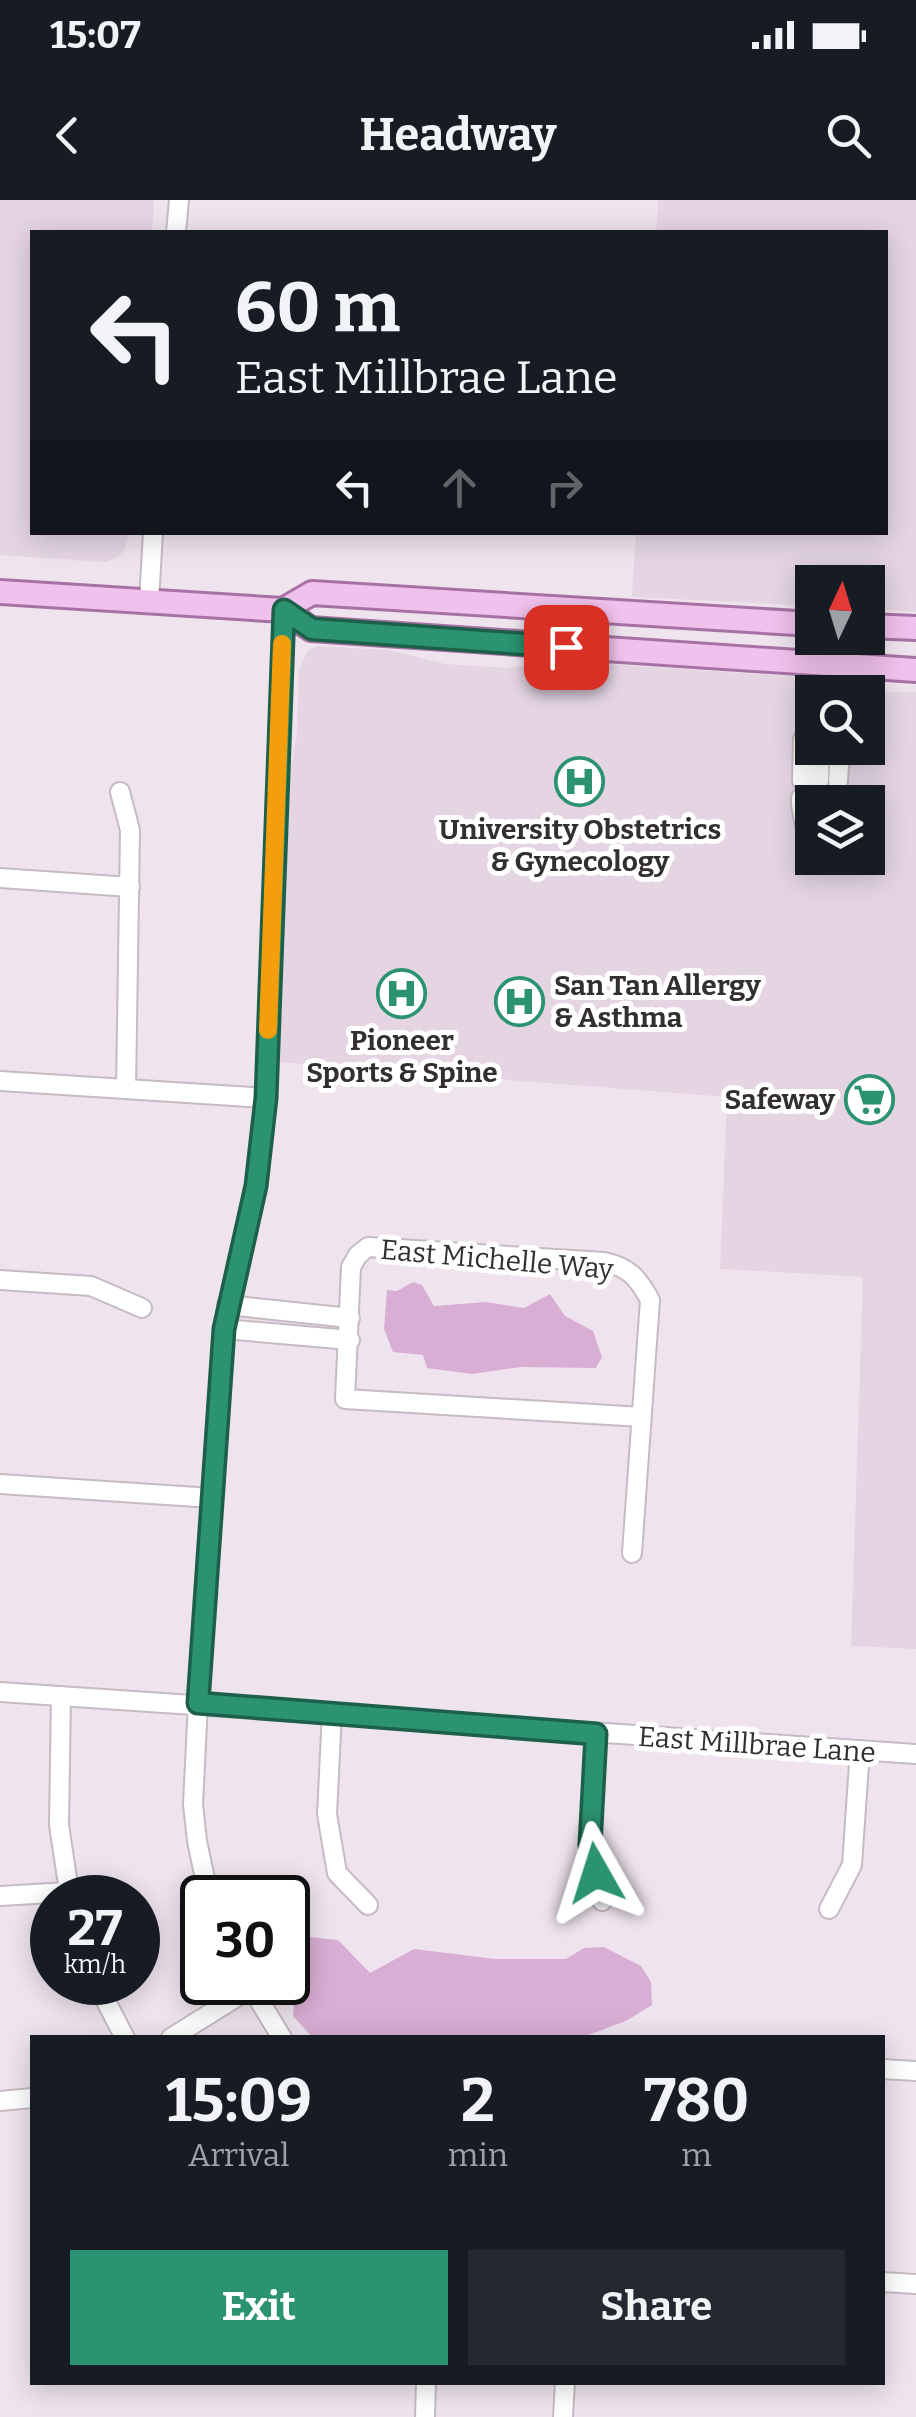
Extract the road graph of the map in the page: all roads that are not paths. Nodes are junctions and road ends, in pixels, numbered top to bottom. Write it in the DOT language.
graph roads {
  1 [pos="179,200"];
  2 [pos="176,230"];
  3 [pos="154,535"];
  4 [pos="0,592"];
  5 [pos="149,602"];
  6 [pos="284,610"];
  7 [pos="786,622"];
  8 [pos="795,623"];
  9 [pos="885,627"];
  10 [pos="916,628"];
  11 [pos="784,661"];
  12 [pos="916,670"];
  13 [pos="120,792"];
  14 [pos="0,878"];
  15 [pos="130,887"];
  16 [pos="0,1081"];
  17 [pos="126,1089"];
  18 [pos="266,1098"];
  19 [pos="0,1280"];
  20 [pos="227,1305"];
  21 [pos="142,1308"];
  22 [pos="350,1318"];
  23 [pos="224,1329"];
  24 [pos="350,1340"];
  25 [pos="642,1417"];
  26 [pos="0,1484"];
  27 [pos="212,1498"];
  28 [pos="632,1554"];
  29 [pos="0,1692"];
  30 [pos="61,1696"];
  31 [pos="198,1703"];
  32 [pos="332,1714"];
  33 [pos="596,1734"];
  34 [pos="860,1750"];
  35 [pos="916,1754"];
  36 [pos="66,1875"];
  37 [pos="205,1875"];
  38 [pos="0,1896"];
  39 [pos="30,1896"];
  40 [pos="602,1901"];
  41 [pos="368,1905"];
  42 [pos="829,1909"];
  43 [pos="108,2005"];
  44 [pos="219,2005"];
  45 [pos="261,2005"];
  46 [pos="123,2035"];
  47 [pos="174,2035"];
  48 [pos="280,2035"];
  49 [pos="885,2068"];
  50 [pos="916,2071"];
  51 [pos="30,2098"];
  52 [pos="0,2100"];
  53 [pos="885,2282"];
  54 [pos="916,2284"];
  55 [pos="426,2385"];
  56 [pos="565,2385"];
  57 [pos="425,2417"];
  58 [pos="563,2417"];
  1 -- 2 [label="street"];
  3 -- 5 [label="street"];
  4 -- 5 [label="main road"];
  5 -- 6 [label="main road"];
  6 -- 7 [label="main road"];
  6 -- 11 [label="main road"];
  6 -- 18 [label="street"];
  7 -- 8 [label="main road"];
  7 -- 11 [label="main road"];
  9 -- 10 [label="main road"];
  11 -- 12 [label="main road"];
  13 -- 15 [label="street"];
  14 -- 15 [label="street"];
  15 -- 17 [label="street"];
  16 -- 17 [label="street"];
  17 -- 18 [label="street"];
  18 -- 20 [label="street"];
  19 -- 21 [label="street"];
  20 -- 22 [label="street"];
  20 -- 23 [label="street"];
  22 -- 24 [label="street"];
  22 -- 25 [label="street, East Michelle Way"];
  23 -- 24 [label="street"];
  23 -- 27 [label="street"];
  24 -- 25 [label="street"];
  25 -- 28 [label="street"];
  26 -- 27 [label="street"];
  27 -- 31 [label="street"];
  29 -- 30 [label="street, East Millbrae Lane"];
  30 -- 31 [label="street, East Millbrae Lane"];
  30 -- 36 [label="street"];
  31 -- 32 [label="street, East Millbrae Lane"];
  31 -- 37 [label="street"];
  32 -- 33 [label="street, East Millbrae Lane"];
  32 -- 41 [label="street"];
  33 -- 34 [label="street, East Millbrae Lane"];
  33 -- 40 [label="street"];
  34 -- 35 [label="street, East Millbrae Lane"];
  34 -- 42 [label="street"];
  38 -- 39 [label="street"];
  43 -- 46 [label="street"];
  44 -- 47 [label="street"];
  45 -- 48 [label="street"];
  49 -- 50 [label="street"];
  51 -- 52 [label="street"];
  53 -- 54 [label="street"];
  55 -- 57 [label="street"];
  56 -- 58 [label="street"];
}
